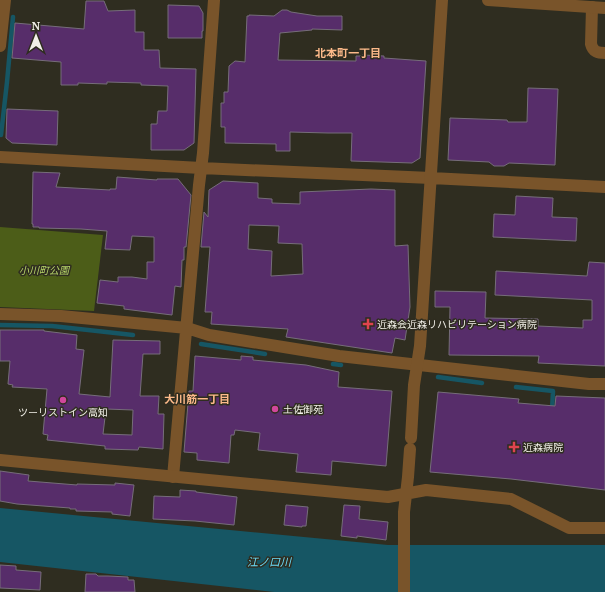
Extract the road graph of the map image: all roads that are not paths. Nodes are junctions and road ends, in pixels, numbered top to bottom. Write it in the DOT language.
graph roads {
  1 [pos="5,0"];
  2 [pos="214,0"];
  3 [pos="442,0"];
  4 [pos="488,0"];
  5 [pos="592,2"];
  6 [pos="605,8"];
  7 [pos="0,46"];
  8 [pos="605,53"];
  9 [pos="0,157"];
  10 [pos="201,168"];
  11 [pos="430,178"];
  12 [pos="605,187"];
  13 [pos="0,314"];
  14 [pos="186,328"];
  15 [pos="418,365"];
  16 [pos="605,384"];
  17 [pos="0,460"];
  18 [pos="173,477"];
  19 [pos="407,493"];
  20 [pos="605,528"];
  21 [pos="404,592"];
  1 -- 7 [label="street"];
  2 -- 10 [label="street"];
  3 -- 11 [label="street"];
  4 -- 5 [label="street"];
  5 -- 6 [label="street"];
  5 -- 8 [label="street"];
  9 -- 10 [label="street"];
  10 -- 11 [label="street"];
  10 -- 14 [label="street"];
  11 -- 12 [label="street"];
  11 -- 15 [label="street"];
  13 -- 14 [label="street"];
  14 -- 15 [label="street"];
  14 -- 18 [label="street"];
  15 -- 16 [label="street"];
  15 -- 19 [label="street"];
  17 -- 18 [label="street"];
  18 -- 19 [label="street"];
  19 -- 20 [label="street"];
  19 -- 21 [label="street"];
}
